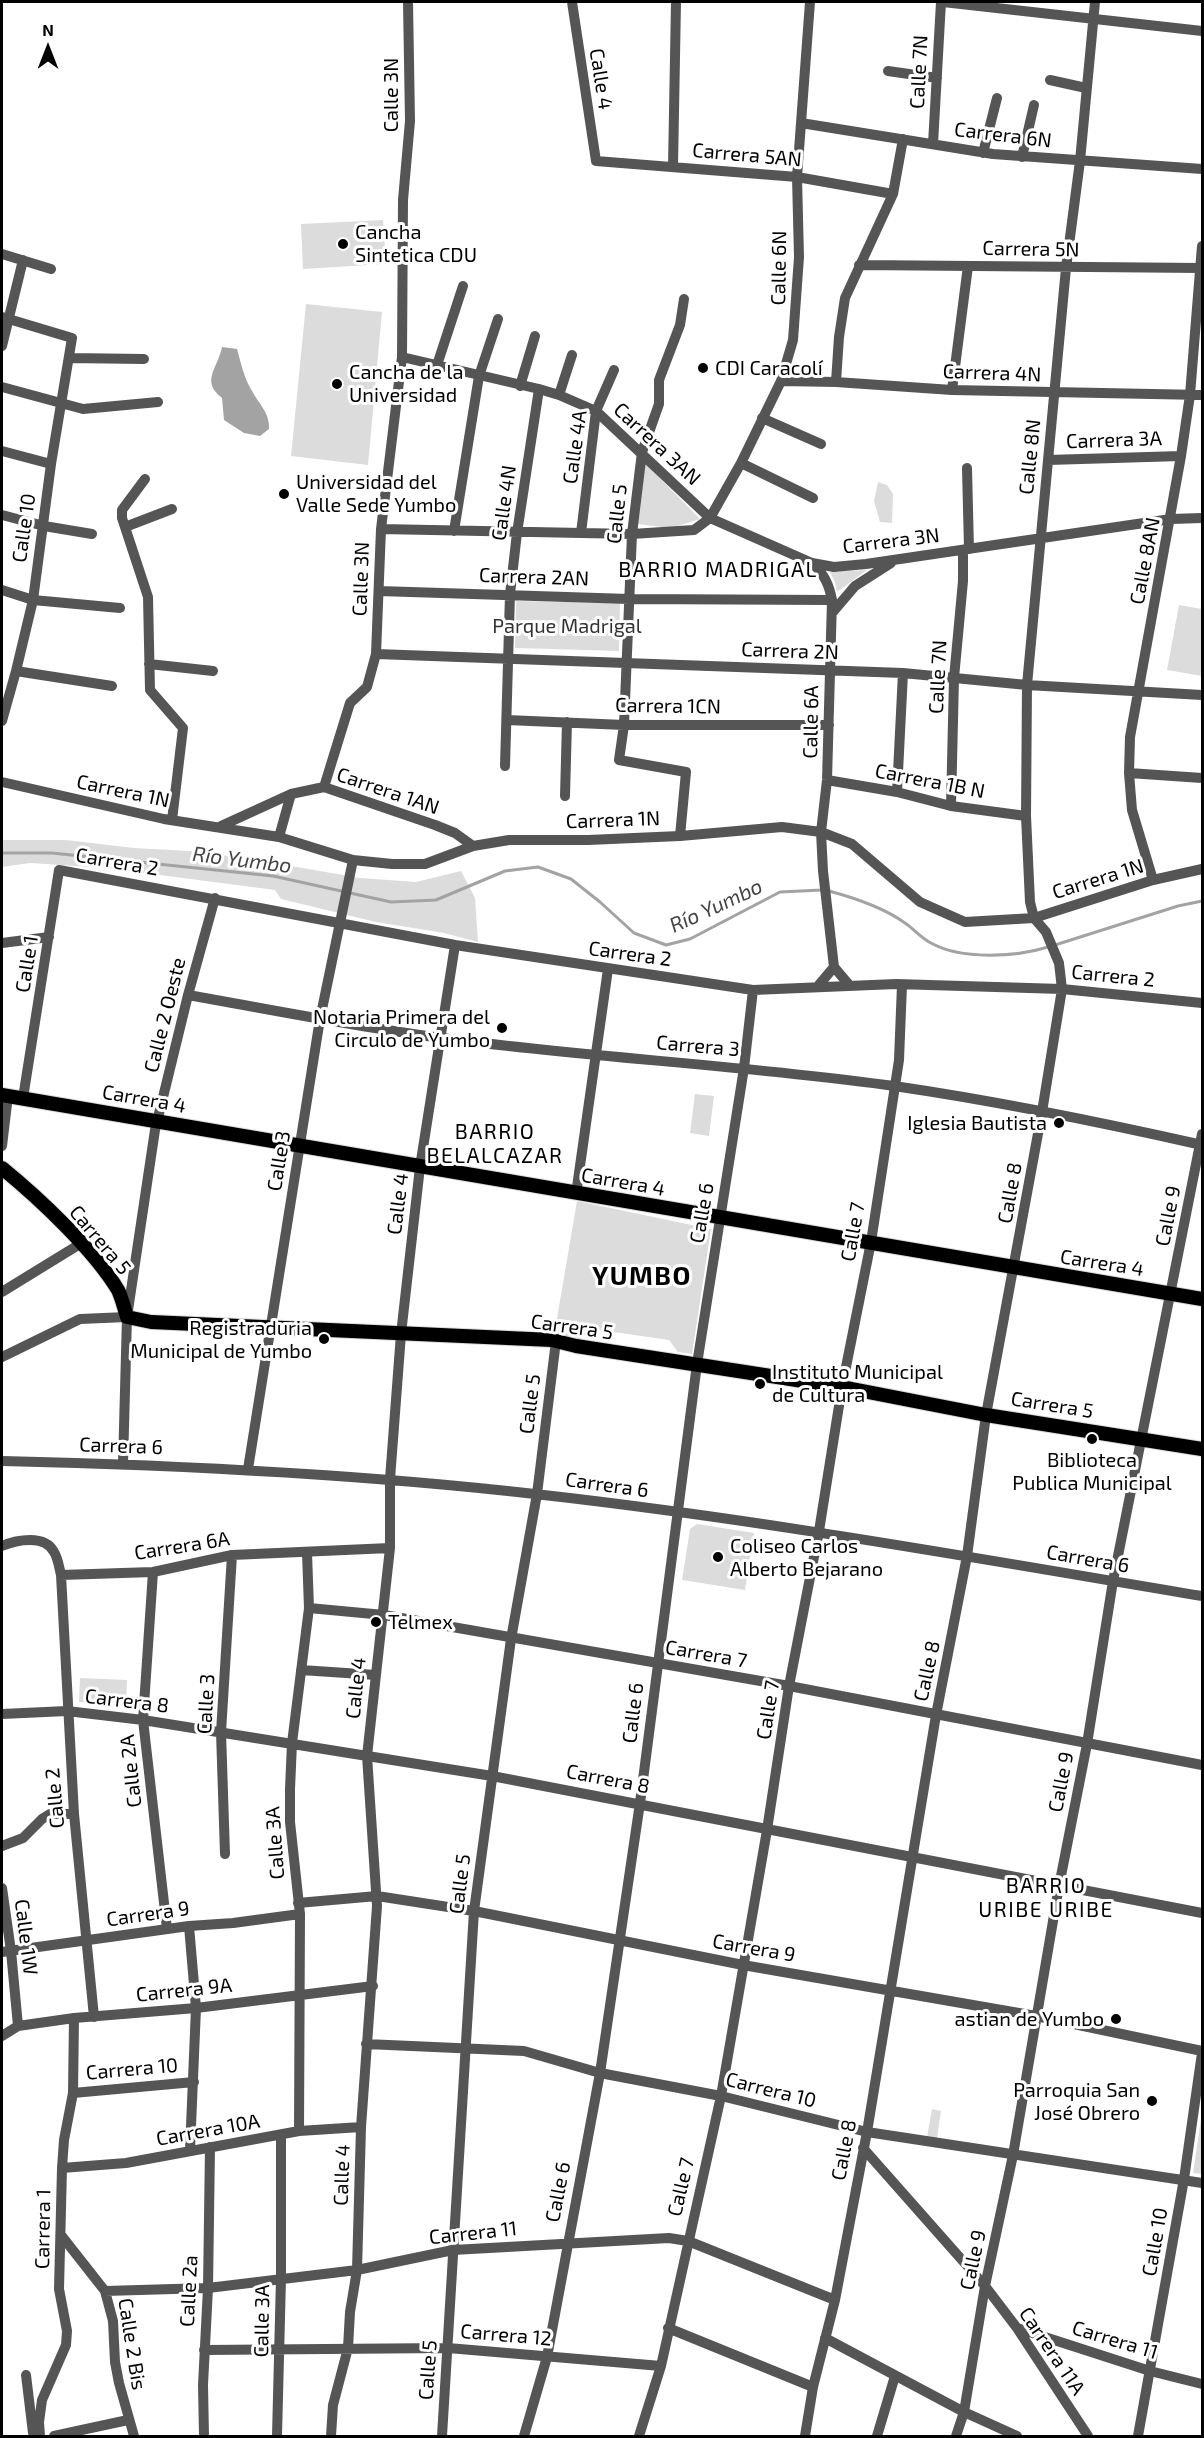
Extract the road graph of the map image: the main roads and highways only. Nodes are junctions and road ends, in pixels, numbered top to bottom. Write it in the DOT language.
graph roads {
  1 [pos="5,1095"];
  2 [pos="2,1168"];
  3 [pos="1203,1299"];
  4 [pos="1203,1449"];
  1 -- 3 [label="main road, Carrera 4"];
  2 -- 4 [label="main road, Carrera 5"];
}
